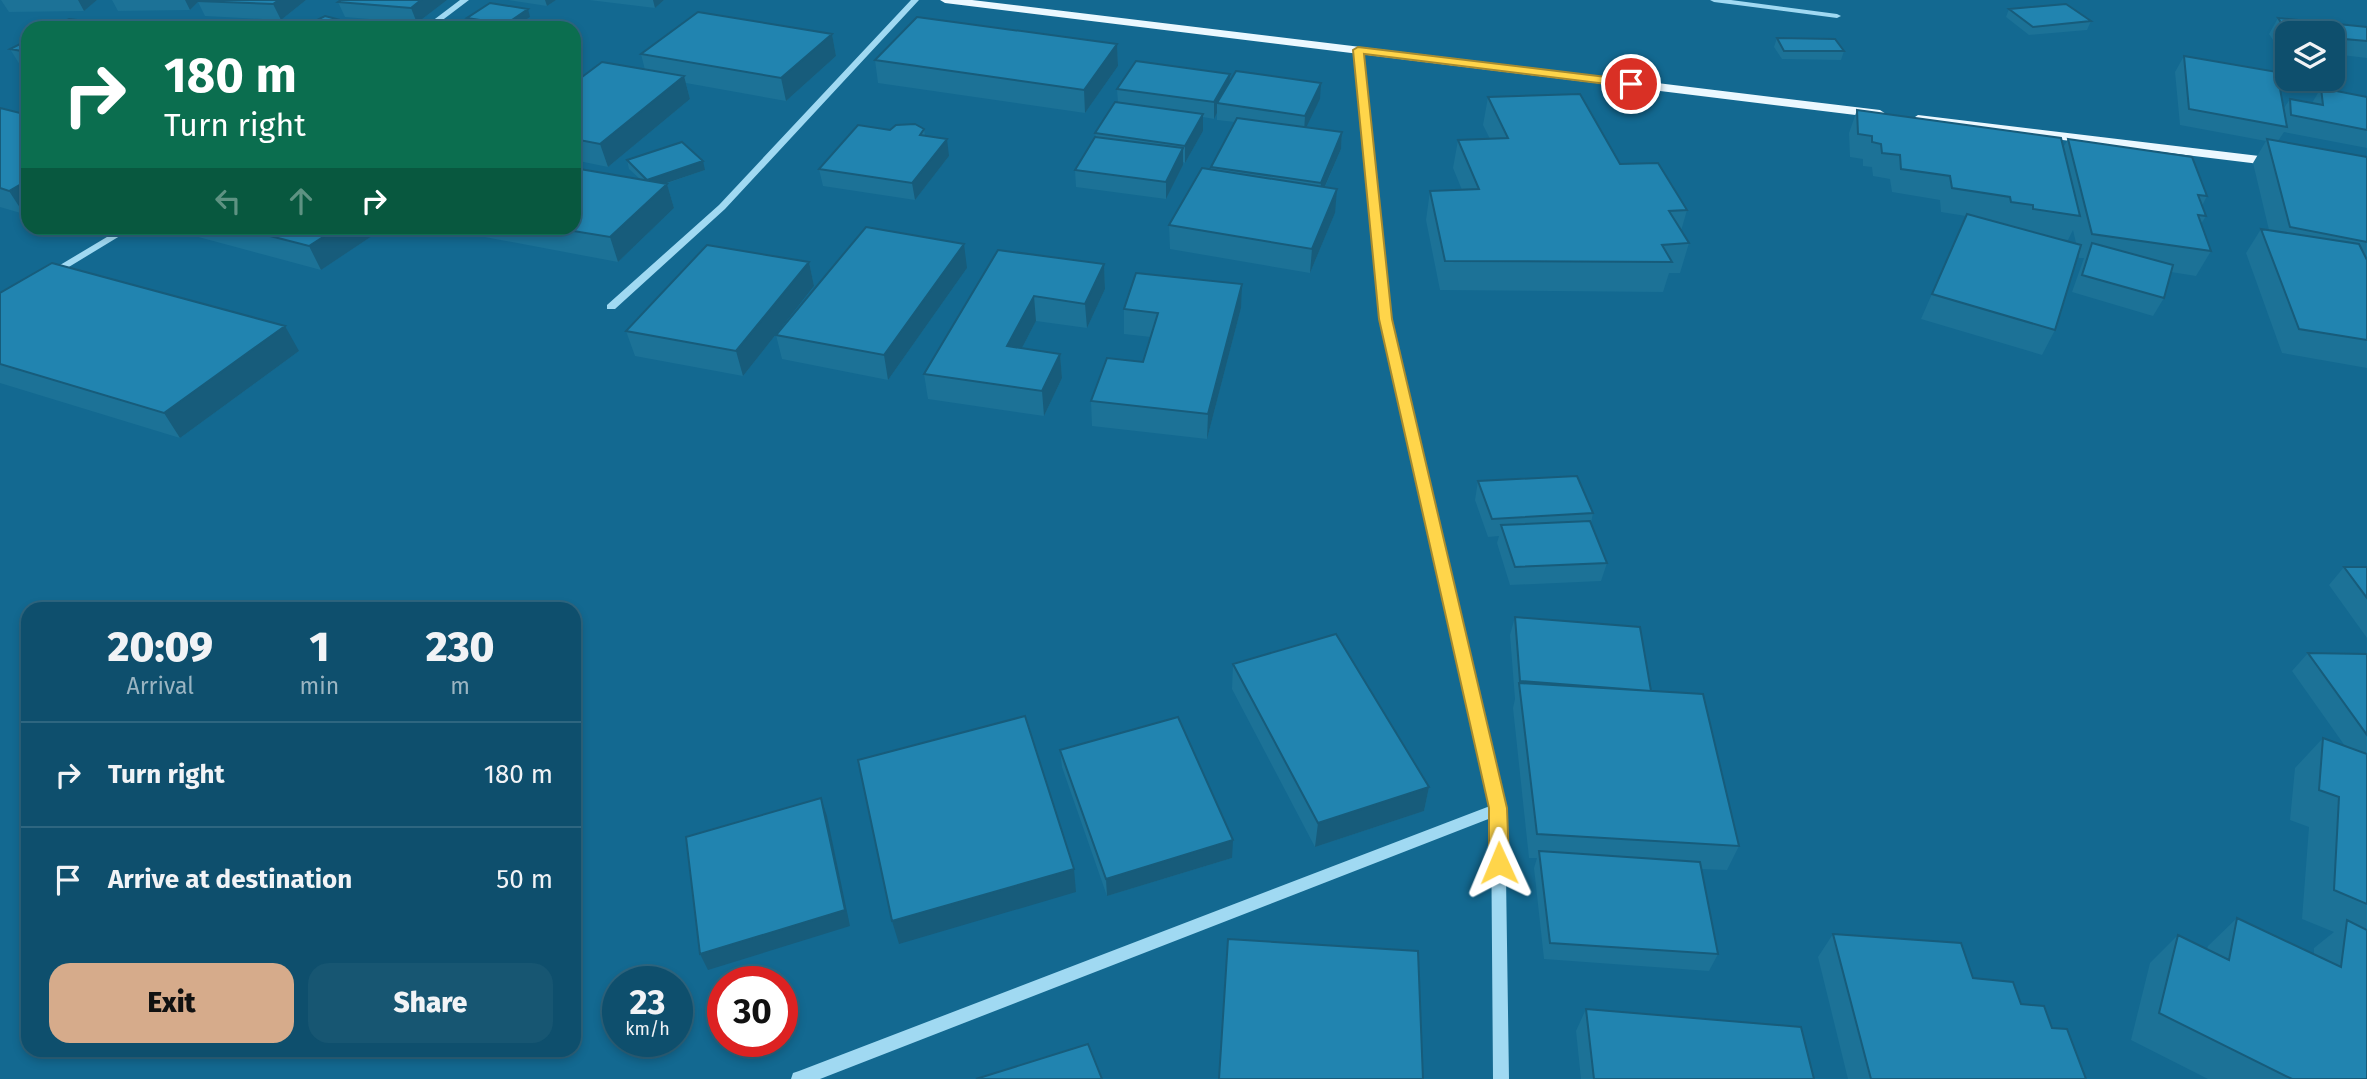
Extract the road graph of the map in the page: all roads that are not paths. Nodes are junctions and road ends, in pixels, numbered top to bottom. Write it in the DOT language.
graph roads {
  1 [pos="465,0"];
  2 [pos="915,0"];
  3 [pos="945,0"];
  4 [pos="1714,0"];
  5 [pos="1837,16"];
  6 [pos="436,21"];
  7 [pos="1358,50"];
  8 [pos="1897,116"];
  9 [pos="1911,118"];
  10 [pos="2284,163"];
  11 [pos="116,235"];
  12 [pos="35,283"];
  13 [pos="611,307"];
  14 [pos="1498,808"];
  15 [pos="799,1079"];
  16 [pos="1501,1079"];
  1 -- 6 [label="street"];
  2 -- 13 [label="street"];
  3 -- 7 [label="main road"];
  4 -- 5 [label="street"];
  7 -- 8 [label="main road"];
  7 -- 14 [label="street"];
  9 -- 10 [label="main road"];
  11 -- 12 [label="street"];
  14 -- 15 [label="street"];
  14 -- 16 [label="street"];
}
